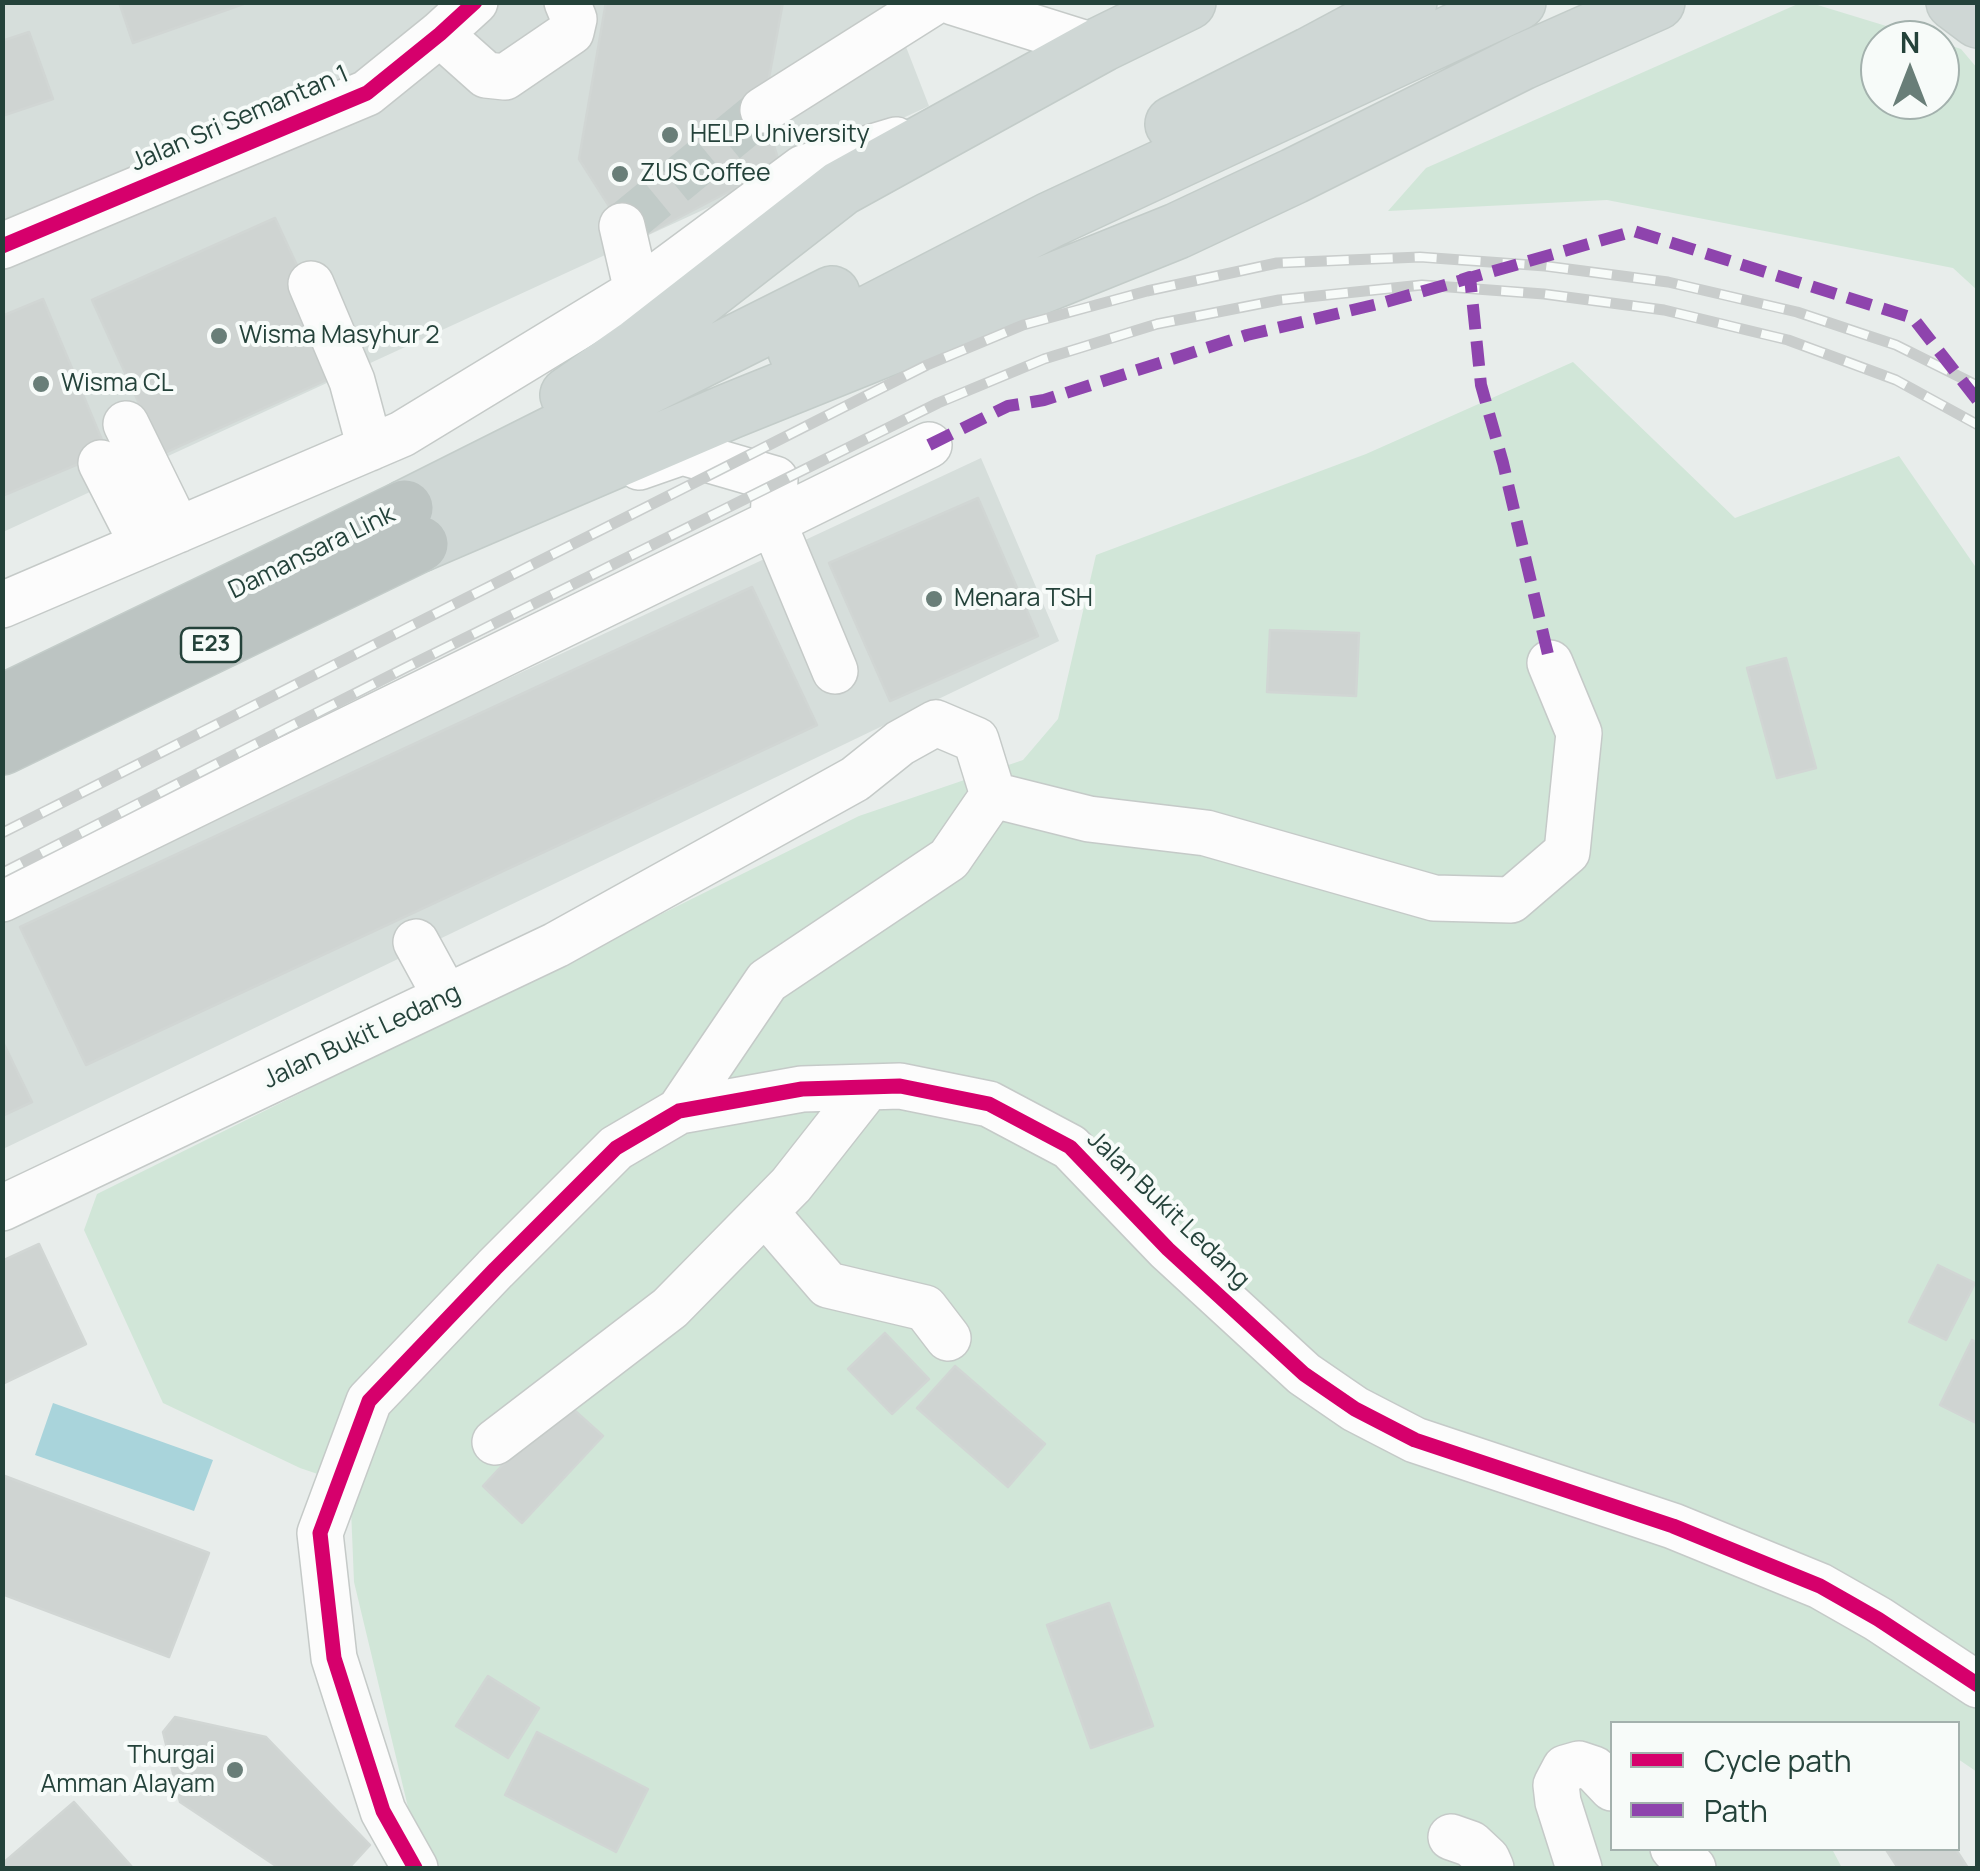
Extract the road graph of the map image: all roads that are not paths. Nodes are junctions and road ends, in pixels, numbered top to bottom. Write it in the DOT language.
graph roads {
  1 [pos="474,2"];
  2 [pos="566,2"];
  3 [pos="934,2"];
  4 [pos="953,2"];
  5 [pos="1188,2"];
  6 [pos="1409,2"];
  7 [pos="1518,2"];
  8 [pos="1657,2"];
  9 [pos="1954,2"];
  10 [pos="1978,20"];
  11 [pos="440,34"];
  12 [pos="1096,47"];
  13 [pos="762,110"];
  14 [pos="962,120"];
  15 [pos="622,226"];
  16 [pos="2,246"];
  17 [pos="311,284"];
  18 [pos="637,291"];
  19 [pos="126,424"];
  20 [pos="929,444"];
  21 [pos="370,448"];
  22 [pos="102,463"];
  23 [pos="773,522"];
  24 [pos="413,526"];
  25 [pos="160,537"];
  26 [pos="2,605"];
  27 [pos="1550,663"];
  28 [pos="835,671"];
  29 [pos="2,703"];
  30 [pos="2,747"];
  31 [pos="992,795"];
  32 [pos="2,899"];
  33 [pos="416,942"];
  34 [pos="446,997"];
  35 [pos="868,1087"];
  36 [pos="679,1112"];
  37 [pos="2,1208"];
  38 [pos="765,1212"];
  39 [pos="948,1338"];
  40 [pos="496,1442"];
  41 [pos="1978,1685"];
  42 [pos="1610,1786"];
  43 [pos="1450,1837"];
  44 [pos="415,1868"];
  45 [pos="1490,1868"];
  46 [pos="1579,1868"];
  1 -- 11 [label="street, Jalan Sri Semantan 1"];
  2 -- 11 [label="street"];
  3 -- 13 [label="street"];
  4 -- 12 [label="street"];
  5 -- 12 [label="main road"];
  6 -- 24 [label="main road"];
  7 -- 24 [label="main road"];
  8 -- 24 [label="main road"];
  9 -- 10 [label="main road"];
  11 -- 16 [label="street, Jalan Sri Semantan 1"];
  12 -- 14 [label="main road"];
  14 -- 18 [label="street"];
  14 -- 24 [label="main road"];
  15 -- 18 [label="street"];
  17 -- 21 [label="street"];
  18 -- 21 [label="street"];
  19 -- 25 [label="street"];
  20 -- 23 [label="street"];
  21 -- 25 [label="street"];
  22 -- 25 [label="street"];
  23 -- 24 [label="street"];
  23 -- 28 [label="street"];
  23 -- 32 [label="street"];
  24 -- 29 [label="highway, Damansara Link / E23"];
  24 -- 30 [label="highway, Damansara Link / E23"];
  25 -- 26 [label="street"];
  27 -- 31 [label="street"];
  31 -- 34 [label="street, Jalan Bukit Ledang"];
  31 -- 36 [label="street, Jalan Bukit Ledang"];
  33 -- 34 [label="street"];
  34 -- 37 [label="street, Jalan Bukit Ledang"];
  35 -- 36 [label="street, Jalan Bukit Ledang"];
  35 -- 38 [label="street"];
  35 -- 41 [label="street, Jalan Bukit Ledang"];
  36 -- 44 [label="street, Jalan Bukit Ledang"];
  38 -- 39 [label="street"];
  38 -- 40 [label="street"];
  42 -- 46 [label="street"];
  43 -- 45 [label="street"];
}
